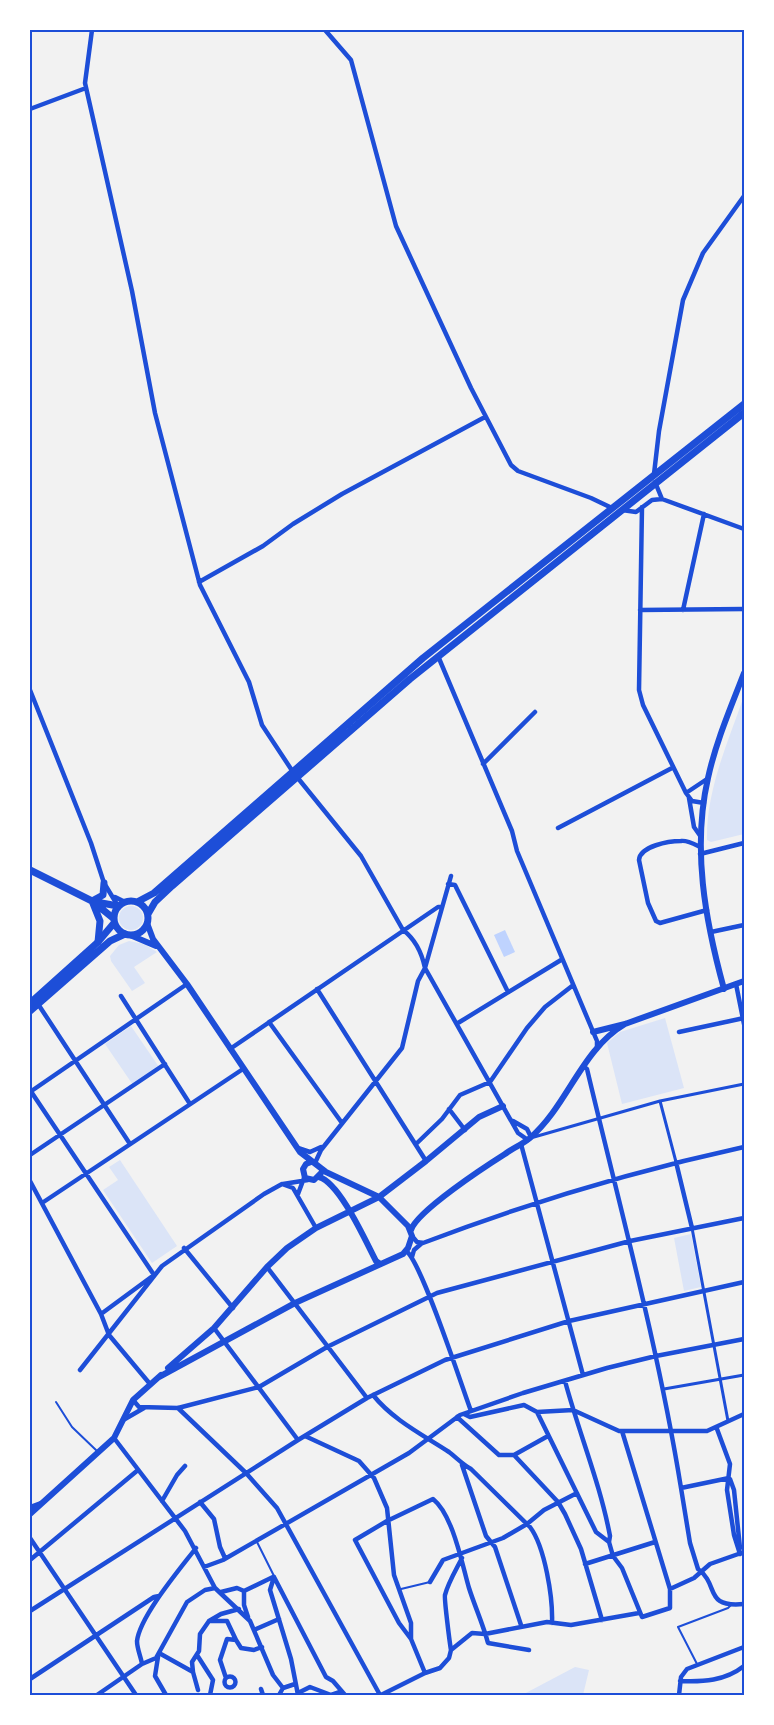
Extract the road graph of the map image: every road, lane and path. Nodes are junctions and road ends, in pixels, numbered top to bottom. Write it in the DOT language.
graph roads {
  1 [pos="92,30"];
  2 [pos="325,30"];
  3 [pos="86,88"];
  4 [pos="30,109"];
  5 [pos="744,196"];
  6 [pos="744,404"];
  7 [pos="744,413"];
  8 [pos="485,417"];
  9 [pos="654,475"];
  10 [pos="655,483"];
  11 [pos="662,499"];
  12 [pos="642,507"];
  13 [pos="612,508"];
  14 [pos="622,510"];
  15 [pos="704,514"];
  16 [pos="744,530"];
  17 [pos="199,582"];
  18 [pos="744,609"];
  19 [pos="640,610"];
  20 [pos="683,610"];
  21 [pos="438,656"];
  22 [pos="744,673"];
  23 [pos="30,690"];
  24 [pos="535,712"];
  25 [pos="483,764"];
  26 [pos="672,768"];
  27 [pos="295,775"];
  28 [pos="707,779"];
  29 [pos="687,796"];
  30 [pos="704,803"];
  31 [pos="558,828"];
  32 [pos="701,837"];
  33 [pos="744,843"];
  34 [pos="700,851"];
  35 [pos="30,870"];
  36 [pos="451,876"];
  37 [pos="104,883"];
  38 [pos="170,883"];
  39 [pos="448,884"];
  40 [pos="92,901"];
  41 [pos="137,902"];
  42 [pos="120,905"];
  43 [pos="442,907"];
  44 [pos="706,910"];
  45 [pos="148,914"];
  46 [pos="114,921"];
  47 [pos="147,923"];
  48 [pos="744,925"];
  49 [pos="403,930"];
  50 [pos="711,932"];
  51 [pos="128,935"];
  52 [pos="98,942"];
  53 [pos="159,948"];
  54 [pos="561,960"];
  55 [pos="425,968"];
  56 [pos="744,981"];
  57 [pos="187,984"];
  58 [pos="736,984"];
  59 [pos="572,986"];
  60 [pos="317,988"];
  61 [pos="724,989"];
  62 [pos="508,992"];
  63 [pos="121,996"];
  64 [pos="34,1003"];
  65 [pos="30,1011"];
  66 [pos="743,1018"];
  67 [pos="137,1020"];
  68 [pos="269,1022"];
  69 [pos="458,1024"];
  70 [pos="625,1024"];
  71 [pos="744,1024"];
  72 [pos="593,1032"];
  73 [pos="679,1032"];
  74 [pos="597,1047"];
  75 [pos="230,1049"];
  76 [pos="76,1062"];
  77 [pos="165,1064"];
  78 [pos="584,1066"];
  79 [pos="243,1069"];
  80 [pos="376,1081"];
  81 [pos="490,1082"];
  82 [pos="744,1084"];
  83 [pos="30,1091"];
  84 [pos="660,1101"];
  85 [pos="190,1104"];
  86 [pos="105,1106"];
  87 [pos="503,1106"];
  88 [pos="449,1109"];
  89 [pos="598,1117"];
  90 [pos="512,1120"];
  91 [pos="342,1123"];
  92 [pos="466,1130"];
  93 [pos="61,1135"];
  94 [pos="529,1139"];
  95 [pos="328,1142"];
  96 [pos="130,1144"];
  97 [pos="416,1144"];
  98 [pos="521,1144"];
  99 [pos="744,1148"];
  100 [pos="298,1150"];
  101 [pos="30,1155"];
  102 [pos="426,1161"];
  103 [pos="313,1162"];
  104 [pos="676,1162"];
  105 [pos="304,1167"];
  106 [pos="321,1169"];
  107 [pos="86,1174"];
  108 [pos="319,1177"];
  109 [pos="305,1179"];
  110 [pos="614,1180"];
  111 [pos="30,1181"];
  112 [pos="282,1184"];
  113 [pos="298,1194"];
  114 [pos="379,1197"];
  115 [pos="536,1202"];
  116 [pos="42,1203"];
  117 [pos="351,1211"];
  118 [pos="744,1218"];
  119 [pos="316,1228"];
  120 [pos="692,1228"];
  121 [pos="412,1233"];
  122 [pos="630,1241"];
  123 [pos="423,1242"];
  124 [pos="184,1248"];
  125 [pos="406,1251"];
  126 [pos="412,1258"];
  127 [pos="552,1261"];
  128 [pos="380,1264"];
  129 [pos="267,1267"];
  130 [pos="154,1275"];
  131 [pos="744,1282"];
  132 [pos="705,1290"];
  133 [pos="429,1296"];
  134 [pos="295,1303"];
  135 [pos="644,1303"];
  136 [pos="233,1308"];
  137 [pos="101,1314"];
  138 [pos="569,1321"];
  139 [pos="214,1328"];
  140 [pos="109,1335"];
  141 [pos="744,1339"];
  142 [pos="224,1341"];
  143 [pos="714,1345"];
  144 [pos="327,1346"];
  145 [pos="656,1356"];
  146 [pos="451,1358"];
  147 [pos="80,1370"];
  148 [pos="583,1375"];
  149 [pos="744,1375"];
  150 [pos="159,1377"];
  151 [pos="721,1379"];
  152 [pos="565,1380"];
  153 [pos="150,1384"];
  154 [pos="259,1386"];
  155 [pos="664,1389"];
  156 [pos="373,1395"];
  157 [pos="367,1398"];
  158 [pos="134,1400"];
  159 [pos="56,1402"];
  160 [pos="145,1408"];
  161 [pos="178,1408"];
  162 [pos="573,1410"];
  163 [pos="471,1411"];
  164 [pos="538,1412"];
  165 [pos="464,1414"];
  166 [pos="744,1414"];
  167 [pos="457,1416"];
  168 [pos="125,1419"];
  169 [pos="728,1422"];
  170 [pos="716,1429"];
  171 [pos="672,1430"];
  172 [pos="622,1431"];
  173 [pos="305,1436"];
  174 [pos="548,1436"];
  175 [pos="114,1438"];
  176 [pos="298,1440"];
  177 [pos="428,1440"];
  178 [pos="99,1453"];
  179 [pos="514,1455"];
  180 [pos="462,1465"];
  181 [pos="185,1466"];
  182 [pos="138,1470"];
  183 [pos="246,1473"];
  184 [pos="371,1474"];
  185 [pos="729,1478"];
  186 [pos="681,1488"];
  187 [pos="577,1492"];
  188 [pos="162,1501"];
  189 [pos="44,1502"];
  190 [pos="200,1502"];
  191 [pos="558,1502"];
  192 [pos="30,1507"];
  193 [pos="30,1514"];
  194 [pos="175,1518"];
  195 [pos="387,1521"];
  196 [pos="287,1523"];
  197 [pos="527,1524"];
  198 [pos="30,1538"];
  199 [pos="256,1540"];
  200 [pos="490,1542"];
  201 [pos="609,1542"];
  202 [pos="655,1542"];
  203 [pos="196,1548"];
  204 [pos="40,1552"];
  205 [pos="742,1553"];
  206 [pos="461,1555"];
  207 [pos="613,1556"];
  208 [pos="225,1558"];
  209 [pos="30,1560"];
  210 [pos="585,1564"];
  211 [pos="204,1567"];
  212 [pos="702,1572"];
  213 [pos="274,1577"];
  214 [pos="430,1582"];
  215 [pos="65,1588"];
  216 [pos="215,1588"];
  217 [pos="670,1588"];
  218 [pos="398,1590"];
  219 [pos="244,1591"];
  220 [pos="221,1592"];
  221 [pos="159,1596"];
  222 [pos="744,1604"];
  223 [pos="730,1605"];
  224 [pos="239,1609"];
  225 [pos="30,1611"];
  226 [pos="640,1615"];
  227 [pos="279,1619"];
  228 [pos="602,1620"];
  229 [pos="209,1621"];
  230 [pos="250,1621"];
  231 [pos="552,1622"];
  232 [pos="521,1625"];
  233 [pos="254,1630"];
  234 [pos="485,1634"];
  235 [pos="96,1635"];
  236 [pos="411,1639"];
  237 [pos="236,1640"];
  238 [pos="744,1647"];
  239 [pos="262,1648"];
  240 [pos="451,1650"];
  241 [pos="528,1650"];
  242 [pos="159,1654"];
  243 [pos="197,1655"];
  244 [pos="142,1664"];
  245 [pos="697,1664"];
  246 [pos="744,1666"];
  247 [pos="193,1672"];
  248 [pos="425,1673"];
  249 [pos="124,1677"];
  250 [pos="226,1678"];
  251 [pos="30,1679"];
  252 [pos="681,1679"];
  253 [pos="295,1684"];
  254 [pos="230,1688"];
  255 [pos="283,1688"];
  256 [pos="260,1689"];
  257 [pos="198,1690"];
  258 [pos="342,1693"];
  259 [pos="212,1694"];
  260 [pos="298,1694"];
  261 [pos="96,1695"];
  262 [pos="136,1695"];
  263 [pos="166,1695"];
  264 [pos="230,1695"];
  265 [pos="263,1695"];
  266 [pos="279,1695"];
  267 [pos="381,1695"];
  268 [pos="679,1695"];
  1 -- 3 [label="street"];
  2 -- 8 [label="street"];
  3 -- 4 [label="street"];
  3 -- 17 [label="street"];
  5 -- 9 [label="street"];
  6 -- 9 [label="main road"];
  7 -- 10 [label="main road"];
  8 -- 13 [label="street"];
  8 -- 17 [label="street"];
  9 -- 10 [label="street"];
  9 -- 13 [label="main road"];
  10 -- 11 [label="street"];
  10 -- 14 [label="main road"];
  11 -- 12 [label="street"];
  11 -- 15 [label="street"];
  12 -- 14 [label="street"];
  12 -- 19 [label="street"];
  13 -- 27 [label="main road"];
  14 -- 21 [label="main road"];
  15 -- 16 [label="street"];
  15 -- 20 [label="street"];
  17 -- 27 [label="street"];
  18 -- 20 [label="street"];
  19 -- 20 [label="street"];
  19 -- 26 [label="street"];
  21 -- 25 [label="street"];
  21 -- 27 [label="main road"];
  22 -- 28 [label="main road"];
  23 -- 37 [label="street"];
  24 -- 25 [label="street"];
  25 -- 54 [label="street"];
  26 -- 29 [label="street"];
  26 -- 31 [label="street"];
  27 -- 38 [label="main road"];
  27 -- 49 [label="street"];
  28 -- 29 [label="street"];
  28 -- 30 [label="main road"];
  29 -- 30 [label="street"];
  29 -- 32 [label="street"];
  30 -- 32 [label="main road"];
  32 -- 34 [label="main road"];
  33 -- 34 [label="street"];
  34 -- 44 [label="main road"];
  34 -- 44 [label="street"];
  35 -- 40 [label="main road"];
  36 -- 39 [label="street"];
  37 -- 40 [label="main road"];
  37 -- 42 [label="street"];
  38 -- 41 [label="main road"];
  38 -- 45 [label="main road"];
  39 -- 43 [label="street"];
  39 -- 62 [label="street"];
  40 -- 42 [label="main road"];
  40 -- 46 [label="main road"];
  40 -- 52 [label="main road"];
  41 -- 42 [label="main road"];
  41 -- 45 [label="main road"];
  42 -- 46 [label="main road"];
  43 -- 49 [label="street"];
  43 -- 55 [label="street"];
  44 -- 50 [label="main road"];
  45 -- 47 [label="main road"];
  46 -- 51 [label="main road"];
  46 -- 52 [label="main road"];
  47 -- 51 [label="main road"];
  47 -- 53 [label="main road"];
  48 -- 50 [label="street"];
  49 -- 55 [label="street"];
  49 -- 60 [label="street"];
  50 -- 61 [label="main road"];
  51 -- 53 [label="main road"];
  51 -- 64 [label="main road"];
  52 -- 64 [label="main road"];
  53 -- 57 [label="main road"];
  54 -- 59 [label="street"];
  54 -- 62 [label="street"];
  55 -- 69 [label="street"];
  55 -- 80 [label="street"];
  56 -- 58 [label="main road"];
  57 -- 67 [label="street"];
  57 -- 75 [label="main road"];
  58 -- 61 [label="main road"];
  58 -- 66 [label="street"];
  59 -- 72 [label="street"];
  59 -- 81 [label="street"];
  60 -- 68 [label="street"];
  60 -- 80 [label="street"];
  61 -- 70 [label="main road"];
  62 -- 69 [label="street"];
  63 -- 67 [label="street"];
  64 -- 65 [label="main road"];
  64 -- 76 [label="street"];
  66 -- 71 [label="street"];
  66 -- 73 [label="street"];
  67 -- 76 [label="street"];
  67 -- 77 [label="street"];
  68 -- 75 [label="street"];
  68 -- 91 [label="street"];
  69 -- 81 [label="street"];
  70 -- 72 [label="main road"];
  70 -- 74 [label="main road"];
  72 -- 74 [label="street"];
  74 -- 78 [label="main road"];
  75 -- 79 [label="main road"];
  76 -- 83 [label="street"];
  76 -- 86 [label="street"];
  77 -- 85 [label="street"];
  77 -- 86 [label="street"];
  78 -- 89 [label="street"];
  78 -- 94 [label="main road"];
  79 -- 85 [label="street"];
  79 -- 100 [label="main road"];
  80 -- 91 [label="street"];
  80 -- 97 [label="street"];
  81 -- 87 [label="street"];
  81 -- 88 [label="street"];
  82 -- 84 [label="street"];
  83 -- 93 [label="street"];
  84 -- 89 [label="street"];
  84 -- 104 [label="street"];
  85 -- 96 [label="street"];
  86 -- 93 [label="street"];
  86 -- 96 [label="street"];
  87 -- 90 [label="street"];
  87 -- 92 [label="main road"];
  88 -- 92 [label="street"];
  88 -- 97 [label="street"];
  89 -- 94 [label="street"];
  89 -- 110 [label="street"];
  90 -- 94 [label="street"];
  90 -- 94 [label="street"];
  91 -- 95 [label="street"];
  92 -- 102 [label="main road"];
  93 -- 101 [label="street"];
  93 -- 107 [label="street"];
  94 -- 98 [label="main road"];
  95 -- 100 [label="street"];
  95 -- 103 [label="street"];
  96 -- 107 [label="street"];
  97 -- 102 [label="street"];
  98 -- 115 [label="street"];
  98 -- 121 [label="main road"];
  99 -- 104 [label="street"];
  100 -- 103 [label="main road"];
  100 -- 105 [label="main road"];
  102 -- 114 [label="main road"];
  103 -- 105 [label="main road"];
  103 -- 106 [label="main road"];
  104 -- 110 [label="street"];
  104 -- 120 [label="street"];
  105 -- 109 [label="main road"];
  106 -- 108 [label="main road"];
  106 -- 114 [label="main road"];
  107 -- 116 [label="street"];
  107 -- 130 [label="street"];
  108 -- 109 [label="main road"];
  108 -- 117 [label="main road"];
  109 -- 112 [label="street"];
  109 -- 113 [label="street"];
  110 -- 115 [label="street"];
  110 -- 122 [label="street"];
  111 -- 116 [label="street"];
  112 -- 113 [label="street"];
  112 -- 124 [label="street"];
  113 -- 119 [label="street"];
  114 -- 117 [label="main road"];
  114 -- 121 [label="main road"];
  115 -- 123 [label="street"];
  115 -- 127 [label="street"];
  116 -- 137 [label="street"];
  117 -- 119 [label="main road"];
  117 -- 128 [label="main road"];
  118 -- 120 [label="street"];
  119 -- 129 [label="main road"];
  120 -- 122 [label="street"];
  120 -- 132 [label="street"];
  121 -- 123 [label="street"];
  121 -- 125 [label="main road"];
  122 -- 127 [label="street"];
  122 -- 135 [label="street"];
  123 -- 126 [label="street"];
  124 -- 130 [label="street"];
  124 -- 136 [label="street"];
  125 -- 126 [label="street"];
  125 -- 128 [label="main road"];
  126 -- 133 [label="street"];
  127 -- 133 [label="street"];
  127 -- 138 [label="street"];
  128 -- 134 [label="main road"];
  129 -- 134 [label="street"];
  129 -- 136 [label="main road"];
  130 -- 137 [label="street"];
  130 -- 140 [label="street"];
  131 -- 132 [label="street"];
  132 -- 135 [label="street"];
  132 -- 143 [label="street"];
  133 -- 144 [label="street"];
  133 -- 146 [label="street"];
  134 -- 142 [label="main road"];
  134 -- 144 [label="street"];
  135 -- 138 [label="street"];
  135 -- 145 [label="street"];
  136 -- 139 [label="main road"];
  137 -- 140 [label="street"];
  138 -- 146 [label="street"];
  138 -- 148 [label="street"];
  139 -- 142 [label="street"];
  139 -- 150 [label="main road"];
  140 -- 147 [label="street"];
  140 -- 153 [label="street"];
  141 -- 143 [label="street"];
  142 -- 150 [label="main road"];
  142 -- 154 [label="street"];
  143 -- 145 [label="street"];
  143 -- 151 [label="street"];
  144 -- 154 [label="street"];
  144 -- 157 [label="street"];
  145 -- 148 [label="street"];
  145 -- 155 [label="street"];
  146 -- 156 [label="street"];
  146 -- 163 [label="street"];
  148 -- 152 [label="street"];
  149 -- 151 [label="street"];
  150 -- 153 [label="main road"];
  151 -- 155 [label="street"];
  151 -- 169 [label="street"];
  152 -- 162 [label="street"];
  152 -- 163 [label="street"];
  153 -- 158 [label="main road"];
  154 -- 161 [label="street"];
  154 -- 176 [label="street"];
  155 -- 171 [label="street"];
  156 -- 157 [label="street"];
  156 -- 177 [label="street"];
  157 -- 173 [label="street"];
  158 -- 160 [label="street"];
  158 -- 168 [label="main road"];
  159 -- 178 [label="lane"];
  160 -- 161 [label="street"];
  160 -- 168 [label="street"];
  161 -- 183 [label="street"];
  162 -- 164 [label="street"];
  162 -- 172 [label="street"];
  162 -- 201 [label="street"];
  163 -- 165 [label="street"];
  164 -- 165 [label="street"];
  164 -- 174 [label="street"];
  165 -- 167 [label="street"];
  166 -- 169 [label="street"];
  167 -- 177 [label="street"];
  167 -- 179 [label="street"];
  168 -- 175 [label="main road"];
  169 -- 170 [label="street"];
  170 -- 171 [label="street"];
  170 -- 185 [label="street"];
  171 -- 172 [label="street"];
  171 -- 186 [label="street"];
  172 -- 202 [label="street"];
  173 -- 176 [label="street"];
  173 -- 184 [label="street"];
  174 -- 179 [label="street"];
  174 -- 187 [label="street"];
  175 -- 178 [label="main road"];
  175 -- 182 [label="street"];
  176 -- 183 [label="street"];
  177 -- 180 [label="street"];
  177 -- 184 [label="street"];
  178 -- 189 [label="main road"];
  179 -- 191 [label="street"];
  180 -- 197 [label="street"];
  180 -- 200 [label="street"];
  181 -- 188 [label="street"];
  182 -- 188 [label="street"];
  182 -- 204 [label="street"];
  183 -- 190 [label="street"];
  183 -- 196 [label="street"];
  184 -- 195 [label="street"];
  184 -- 196 [label="street"];
  185 -- 186 [label="street"];
  185 -- 205 [label="street"];
  186 -- 212 [label="street"];
  187 -- 191 [label="street"];
  187 -- 201 [label="street"];
  188 -- 194 [label="street"];
  189 -- 192 [label="street"];
  189 -- 193 [label="main road"];
  190 -- 194 [label="street"];
  190 -- 208 [label="street"];
  191 -- 197 [label="street"];
  191 -- 210 [label="street"];
  194 -- 203 [label="street"];
  194 -- 215 [label="street"];
  195 -- 206 [label="street"];
  195 -- 218 [label="street"];
  195 -- 236 [label="street"];
  196 -- 199 [label="street"];
  196 -- 267 [label="street"];
  197 -- 200 [label="street"];
  197 -- 231 [label="street"];
  198 -- 204 [label="street"];
  199 -- 208 [label="street"];
  199 -- 213 [label="lane"];
  200 -- 206 [label="street"];
  200 -- 232 [label="street"];
  201 -- 207 [label="street"];
  202 -- 207 [label="street"];
  202 -- 217 [label="street"];
  203 -- 211 [label="street"];
  203 -- 221 [label="street"];
  204 -- 209 [label="street"];
  204 -- 215 [label="street"];
  205 -- 212 [label="street"];
  206 -- 214 [label="street"];
  206 -- 234 [label="street"];
  206 -- 240 [label="street"];
  207 -- 210 [label="street"];
  207 -- 226 [label="street"];
  208 -- 211 [label="street"];
  210 -- 228 [label="street"];
  211 -- 216 [label="street"];
  212 -- 217 [label="street"];
  212 -- 223 [label="street"];
  213 -- 219 [label="street"];
  213 -- 227 [label="street"];
  213 -- 258 [label="street"];
  214 -- 218 [label="lane"];
  215 -- 225 [label="street"];
  215 -- 235 [label="street"];
  216 -- 220 [label="street"];
  216 -- 242 [label="street"];
  217 -- 226 [label="street"];
  218 -- 236 [label="street"];
  219 -- 220 [label="street"];
  219 -- 230 [label="street"];
  220 -- 224 [label="street"];
  221 -- 235 [label="street"];
  221 -- 244 [label="street"];
  222 -- 223 [label="street"];
  223 -- 245 [label="lane"];
  224 -- 229 [label="street"];
  224 -- 230 [label="street"];
  226 -- 228 [label="street"];
  227 -- 233 [label="street"];
  227 -- 253 [label="street"];
  228 -- 231 [label="street"];
  229 -- 237 [label="street"];
  229 -- 243 [label="street"];
  230 -- 233 [label="street"];
  231 -- 232 [label="street"];
  232 -- 234 [label="street"];
  233 -- 239 [label="street"];
  234 -- 240 [label="street"];
  234 -- 241 [label="street"];
  235 -- 249 [label="street"];
  235 -- 251 [label="street"];
  236 -- 248 [label="street"];
  237 -- 239 [label="street"];
  237 -- 250 [label="street"];
  238 -- 245 [label="street"];
  239 -- 255 [label="street"];
  240 -- 248 [label="street"];
  242 -- 244 [label="street"];
  242 -- 247 [label="street"];
  242 -- 263 [label="street"];
  243 -- 247 [label="street"];
  243 -- 259 [label="street"];
  244 -- 249 [label="street"];
  245 -- 252 [label="street"];
  246 -- 252 [label="street"];
  247 -- 257 [label="street"];
  248 -- 267 [label="street"];
  249 -- 261 [label="street"];
  249 -- 262 [label="street"];
  250 -- 254 [label="street"];
  250 -- 254 [label="street"];
  252 -- 268 [label="street"];
  253 -- 255 [label="street"];
  253 -- 260 [label="street"];
  254 -- 264 [label="street"];
  255 -- 266 [label="street"];
  256 -- 265 [label="street"];
  258 -- 260 [label="street"];
}
